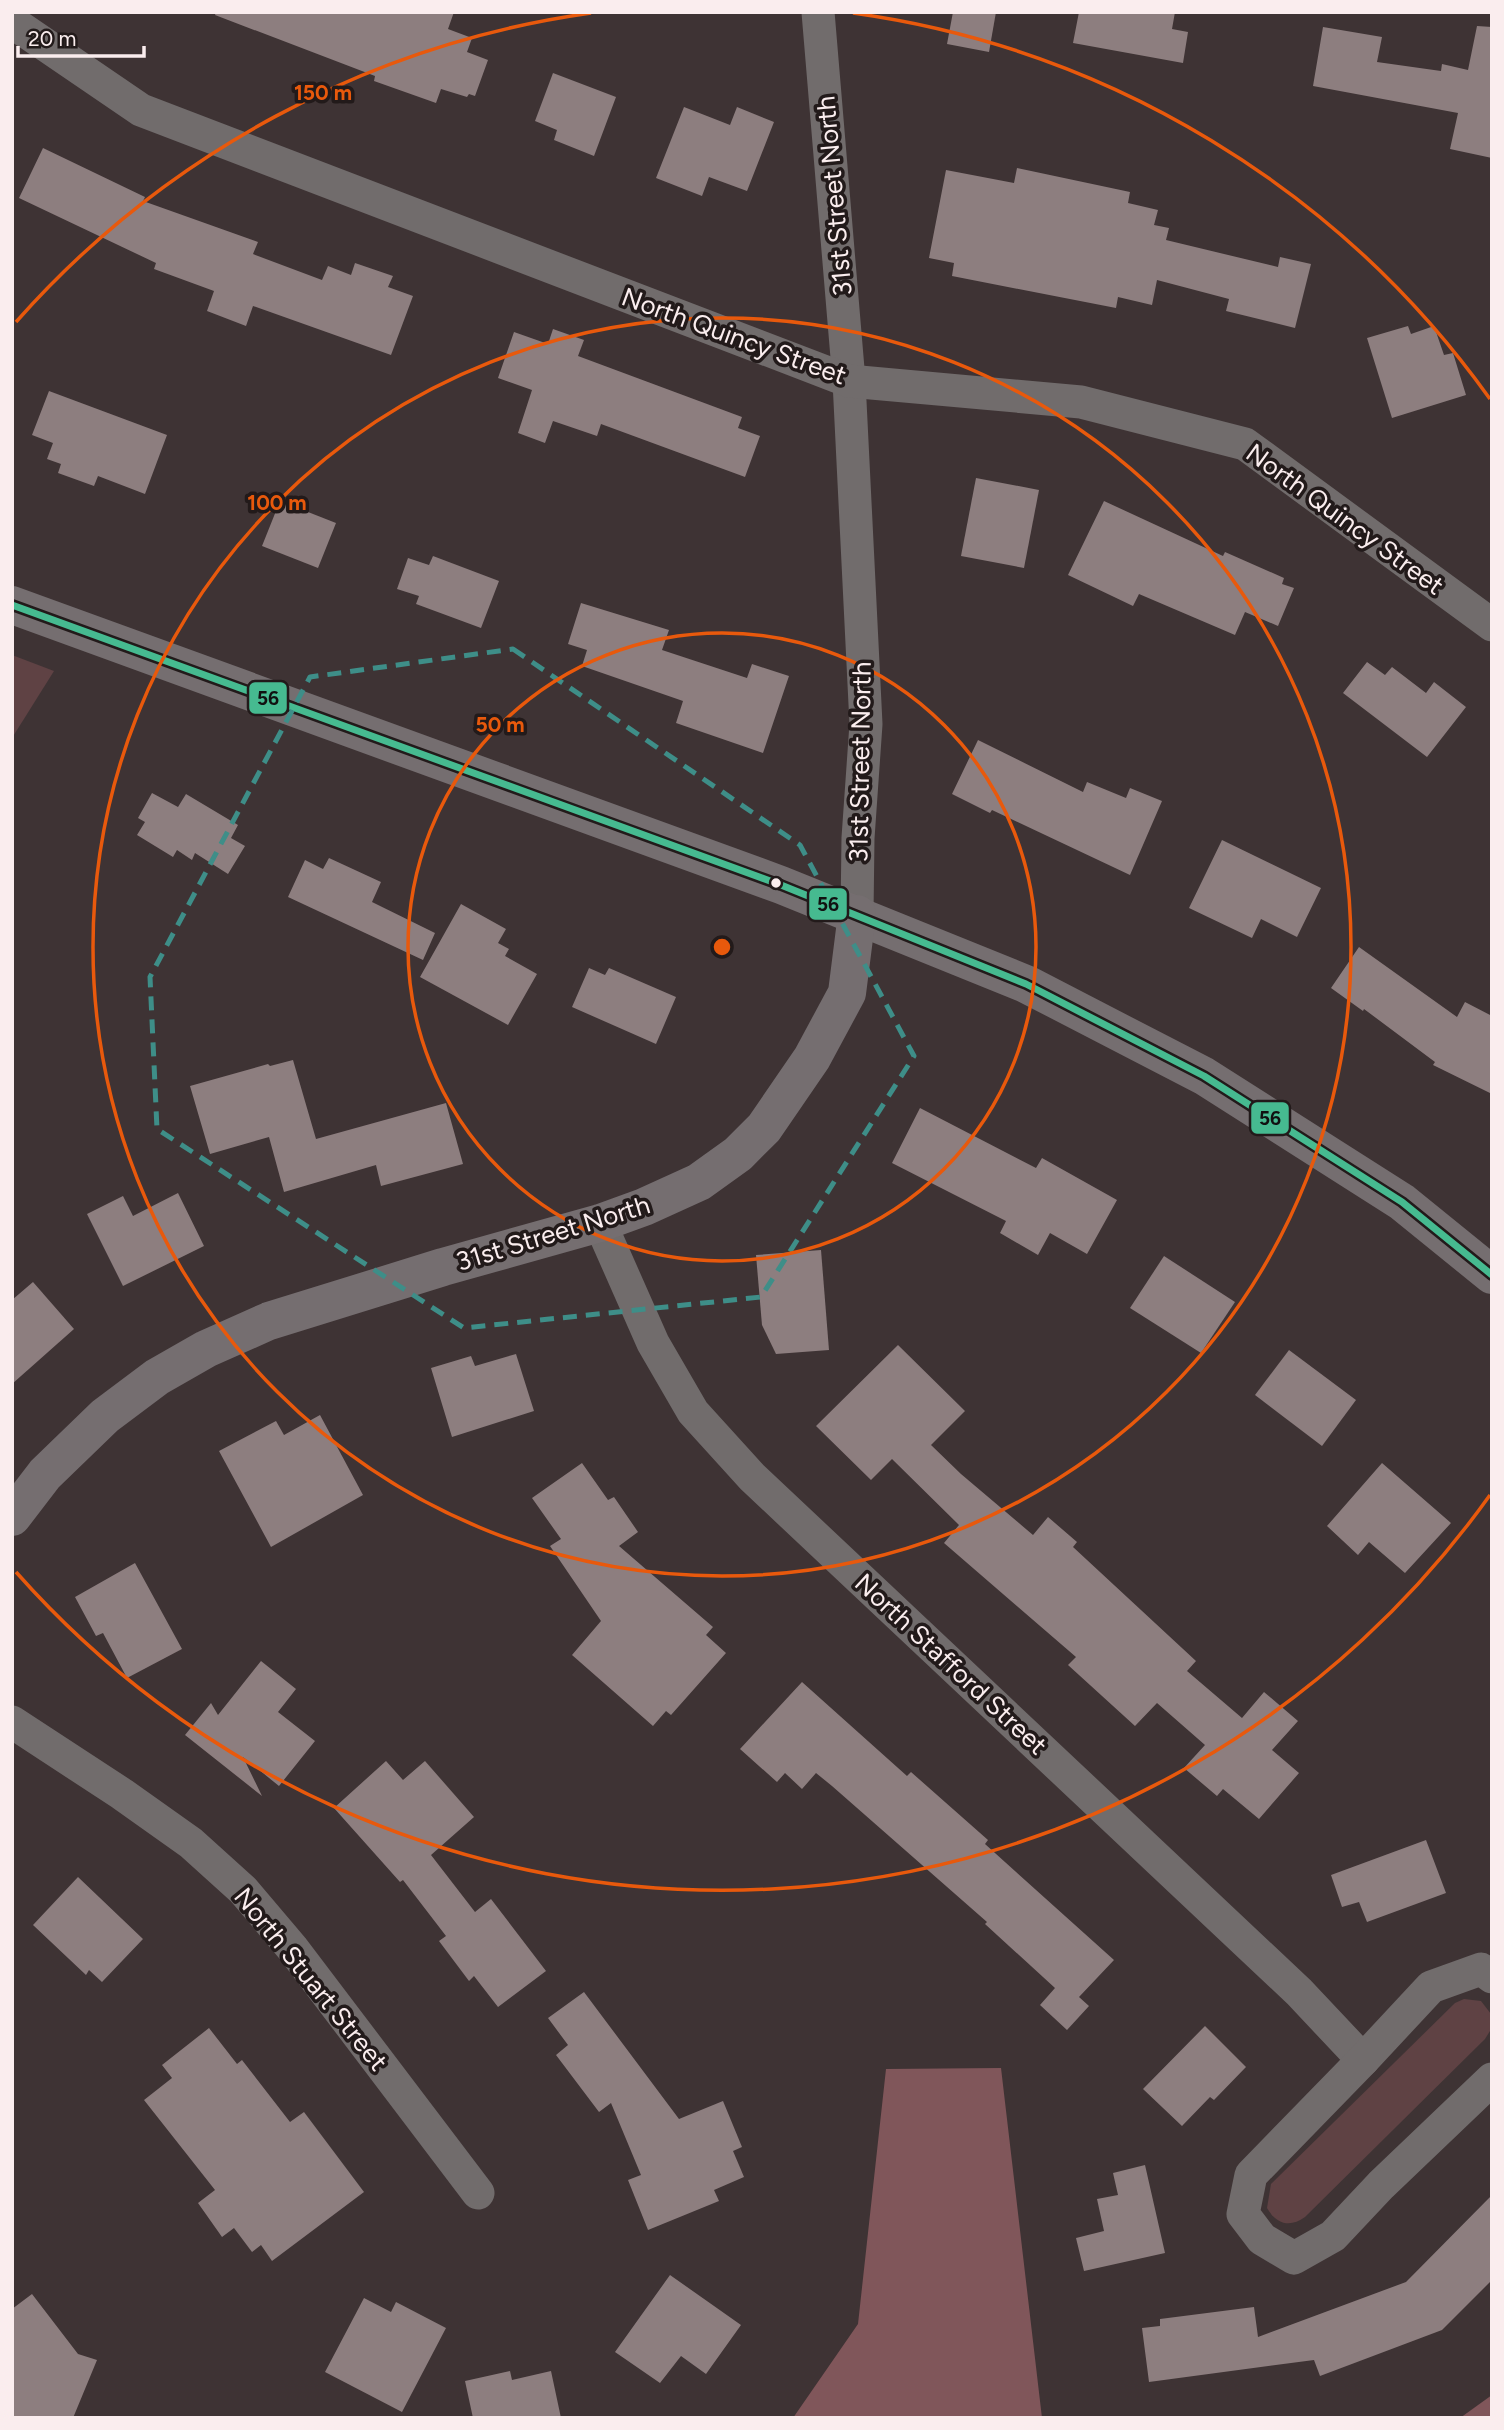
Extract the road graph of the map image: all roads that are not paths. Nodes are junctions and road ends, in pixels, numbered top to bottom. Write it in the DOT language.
graph roads {
  1 [pos="818,12"];
  2 [pos="12,22"];
  3 [pos="849,381"];
  4 [pos="12,605"];
  5 [pos="1492,625"];
  6 [pos="857,915"];
  7 [pos="600,1223"];
  8 [pos="1492,1275"];
  9 [pos="12,1517"];
  10 [pos="12,1722"];
  11 [pos="1492,1977"];
  12 [pos="1363,2060"];
  13 [pos="1492,2079"];
  14 [pos="478,2193"];
  1 -- 3 [label="street, 31st Street North"];
  2 -- 3 [label="street, North Quincy Street"];
  3 -- 5 [label="street, North Quincy Street"];
  3 -- 6 [label="street, 31st Street North"];
  4 -- 6 [label="main road"];
  6 -- 7 [label="main road, 31st Street North"];
  6 -- 8 [label="main road"];
  7 -- 9 [label="main road, 31st Street North"];
  7 -- 12 [label="street, North Stafford Street"];
  10 -- 14 [label="street, North Stuart Street"];
  11 -- 12 [label="street"];
  12 -- 13 [label="street"];
}
